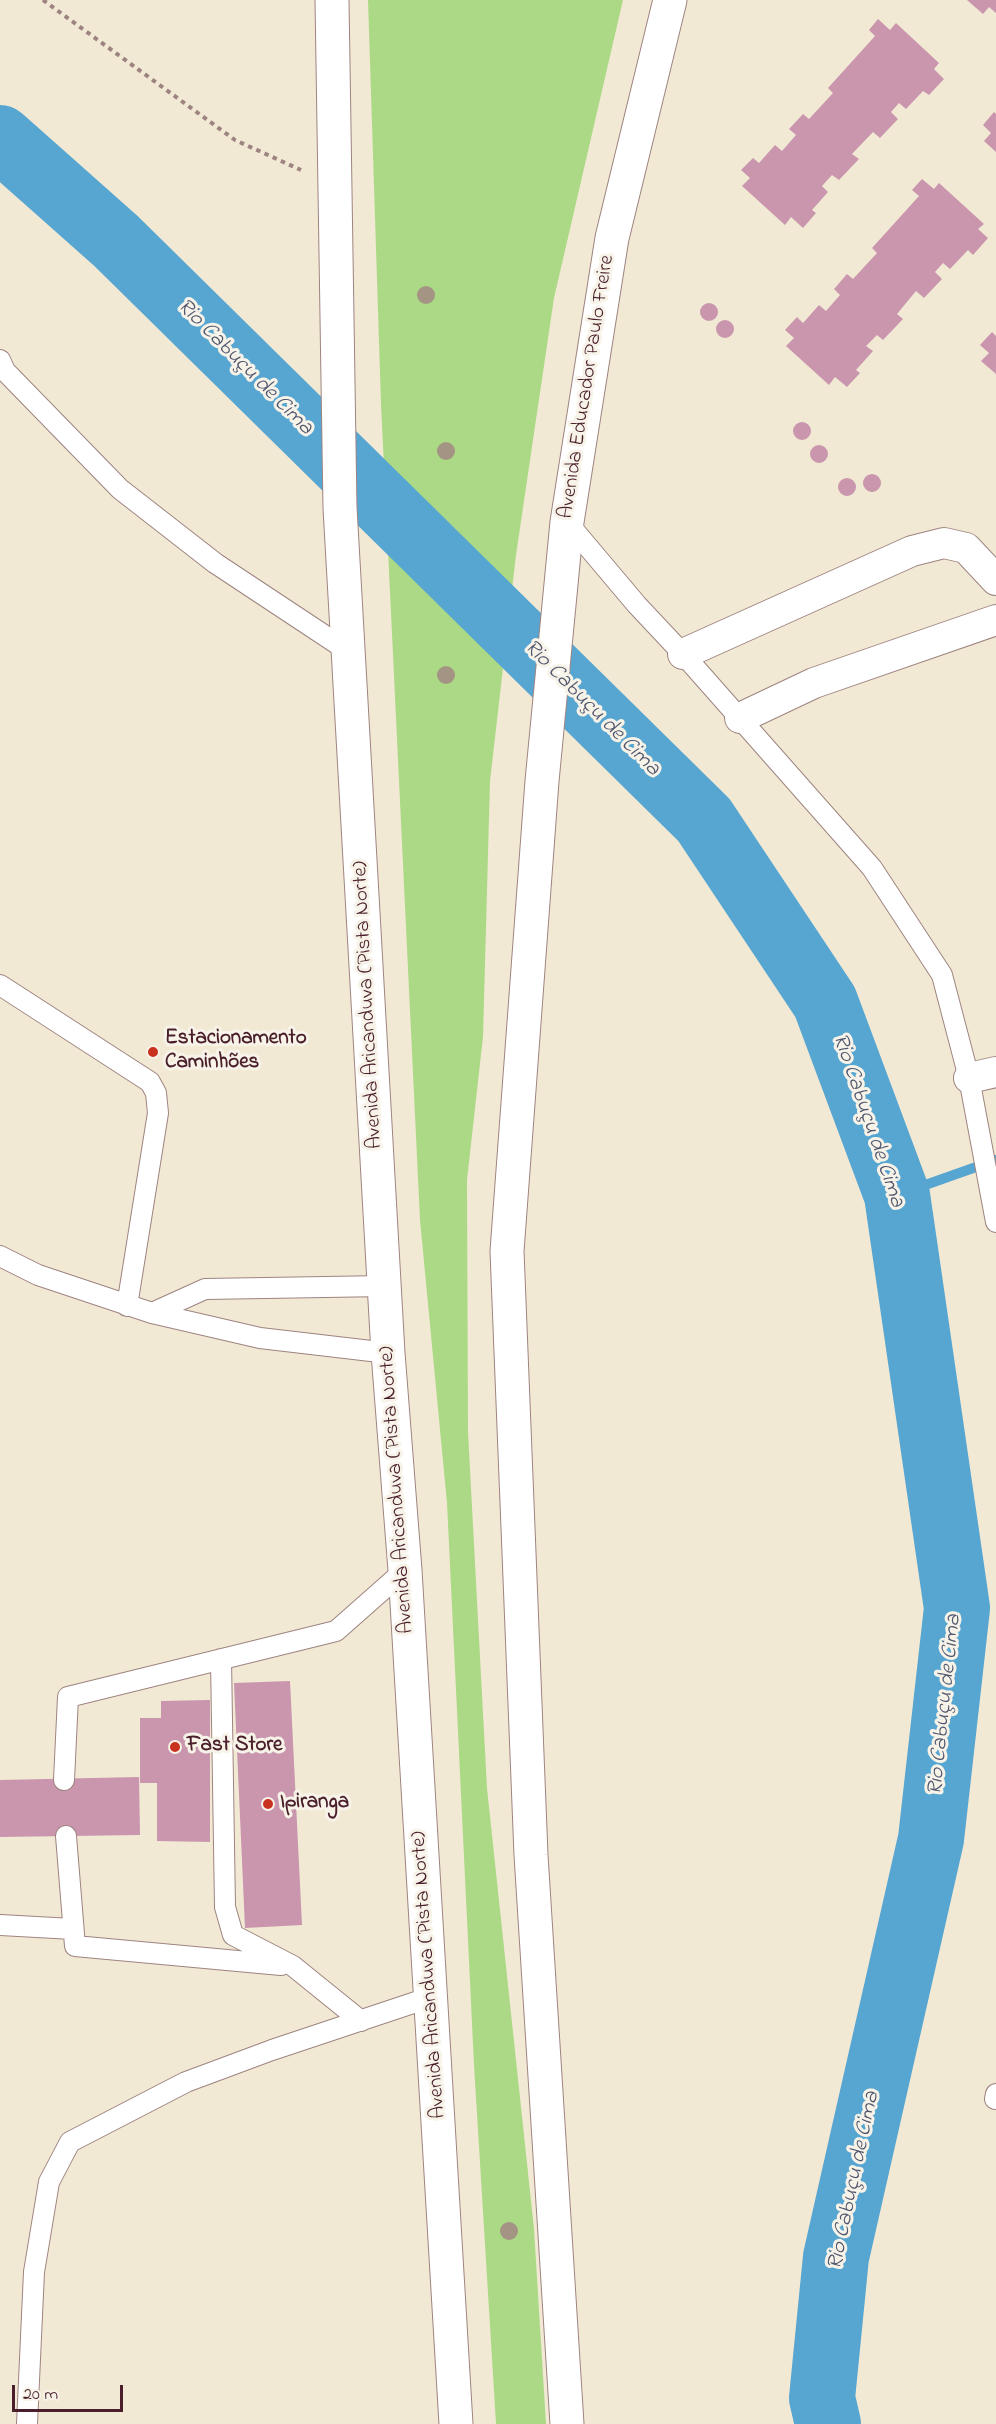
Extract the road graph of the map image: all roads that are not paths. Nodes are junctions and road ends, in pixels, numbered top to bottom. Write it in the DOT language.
graph roads {
  1 [pos="332,0"];
  2 [pos="670,0"];
  3 [pos="0,360"];
  4 [pos="567,522"];
  5 [pos="996,580"];
  6 [pos="996,620"];
  7 [pos="348,651"];
  8 [pos="683,654"];
  9 [pos="740,718"];
  10 [pos="0,985"];
  11 [pos="983,1075"];
  12 [pos="996,1222"];
  13 [pos="0,1256"];
  14 [pos="385,1286"];
  15 [pos="127,1306"];
  16 [pos="153,1313"];
  17 [pos="388,1353"];
  18 [pos="405,1570"];
  19 [pos="221,1659"];
  20 [pos="64,1780"];
  21 [pos="66,1836"];
  22 [pos="0,1925"];
  23 [pos="73,1929"];
  24 [pos="293,1966"];
  25 [pos="431,1997"];
  26 [pos="361,2021"];
  27 [pos="27,2424"];
  28 [pos="456,2424"];
  29 [pos="567,2424"];
  1 -- 7 [label="highway, Avenida Aricanduva (Pista Norte)"];
  2 -- 4 [label="highway, Avenida Educador Paulo Freire"];
  3 -- 7 [label="lane"];
  4 -- 8 [label="lane"];
  4 -- 29 [label="highway, Avenida Educador Paulo Freire"];
  5 -- 8 [label="street"];
  6 -- 9 [label="street"];
  7 -- 14 [label="highway, Avenida Aricanduva (Pista Norte)"];
  8 -- 9 [label="lane"];
  9 -- 11 [label="lane"];
  10 -- 15 [label="lane"];
  11 -- 12 [label="lane"];
  13 -- 15 [label="lane"];
  14 -- 16 [label="lane"];
  14 -- 17 [label="highway, Avenida Aricanduva (Pista Norte)"];
  15 -- 16 [label="lane"];
  16 -- 17 [label="lane"];
  17 -- 18 [label="highway, Avenida Aricanduva (Pista Norte)"];
  18 -- 19 [label="lane"];
  18 -- 25 [label="highway, Avenida Aricanduva (Pista Norte)"];
  19 -- 20 [label="lane"];
  19 -- 24 [label="lane"];
  21 -- 23 [label="lane"];
  22 -- 23 [label="lane"];
  23 -- 24 [label="lane"];
  24 -- 26 [label="lane"];
  25 -- 26 [label="lane"];
  25 -- 28 [label="highway, Avenida Aricanduva (Pista Norte)"];
  26 -- 27 [label="lane"];
}
